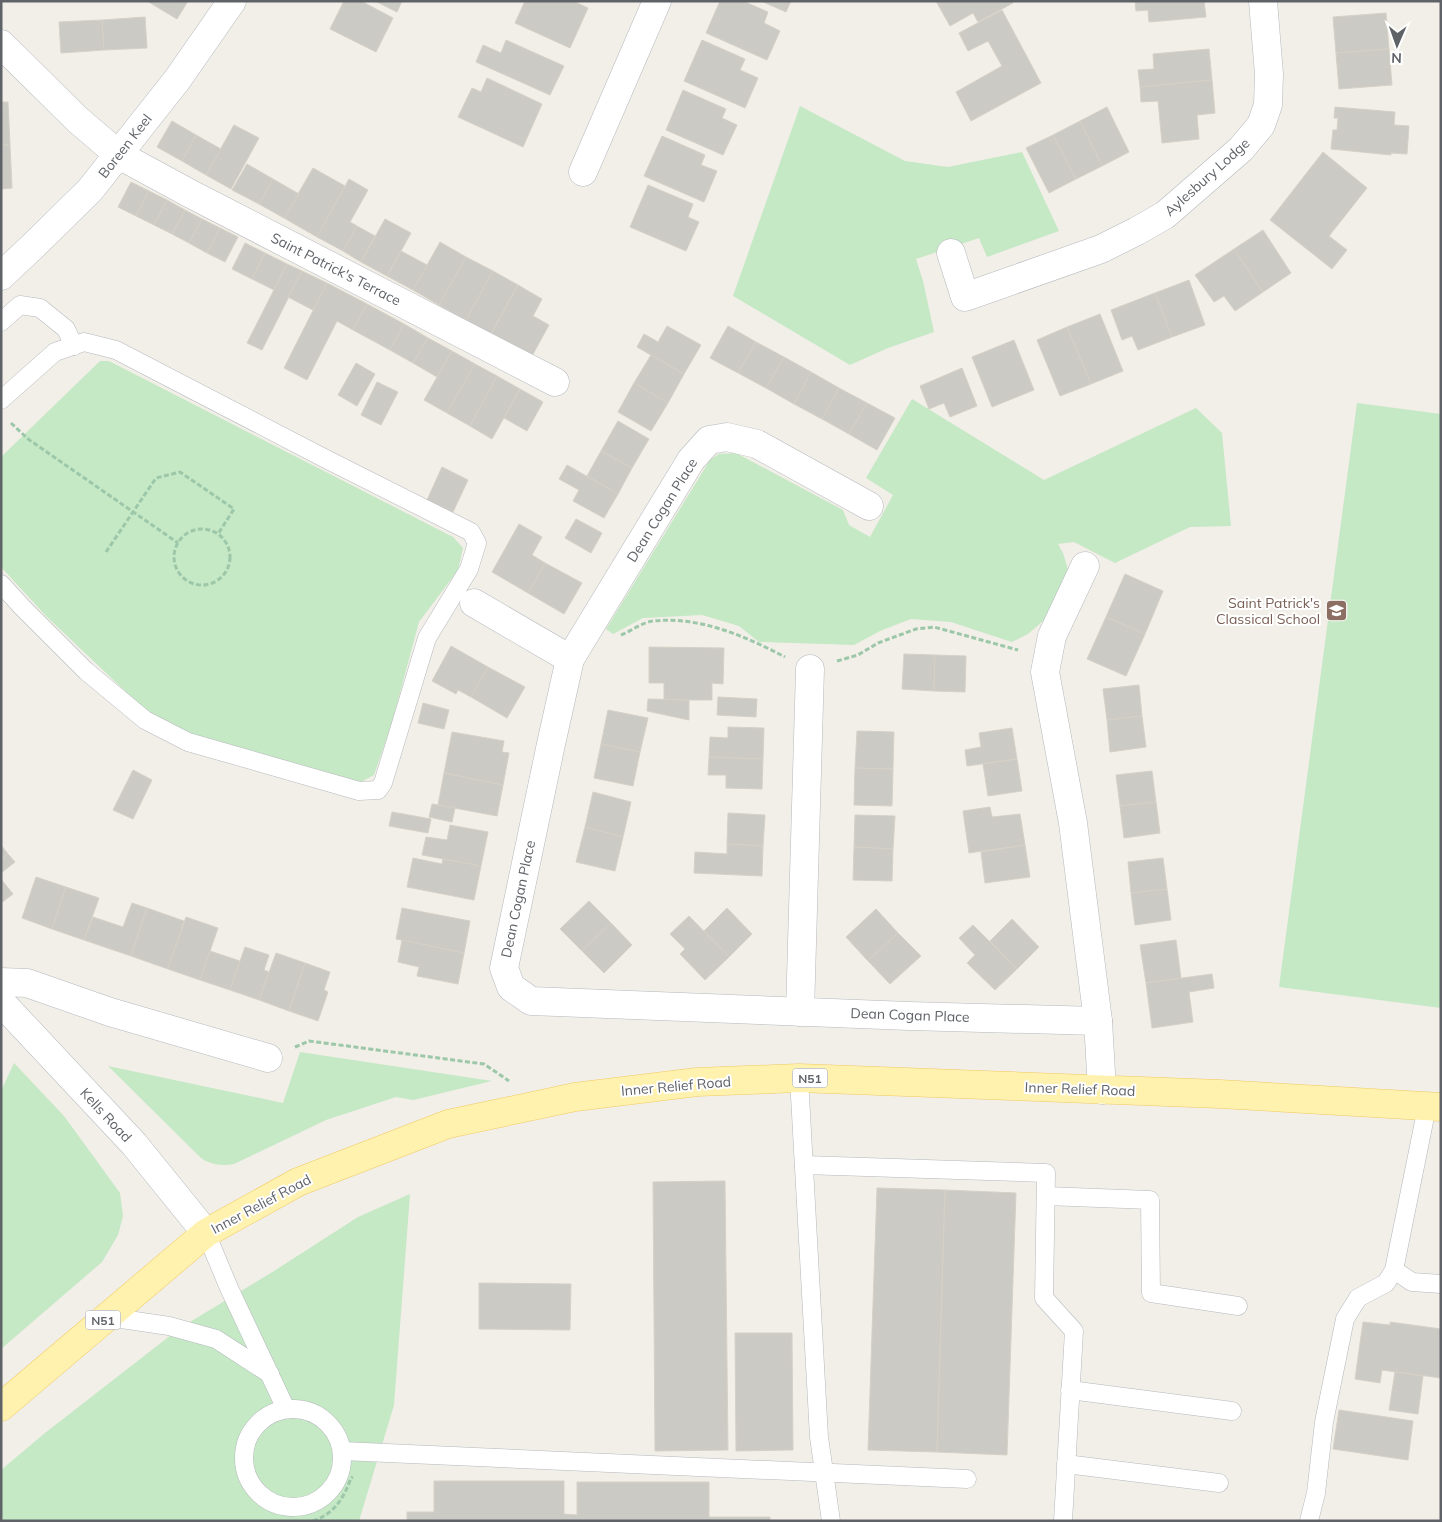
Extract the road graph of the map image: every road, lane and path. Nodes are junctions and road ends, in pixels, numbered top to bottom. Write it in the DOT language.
graph roads {
  1 [pos="232,1"];
  2 [pos="657,1"];
  3 [pos="1263,1"];
  4 [pos="1,44"];
  5 [pos="119,155"];
  6 [pos="583,172"];
  7 [pos="951,253"];
  8 [pos="1,276"];
  9 [pos="1,322"];
  10 [pos="74,346"];
  11 [pos="555,382"];
  12 [pos="1,400"];
  13 [pos="8,420"];
  14 [pos="870,506"];
  15 [pos="134,511"];
  16 [pos="218,534"];
  17 [pos="178,543"];
  18 [pos="106,552"];
  19 [pos="1085,566"];
  20 [pos="1,584"];
  21 [pos="474,603"];
  22 [pos="570,659"];
  23 [pos="810,669"];
  24 [pos="1,982"];
  25 [pos="1,1002"];
  26 [pos="800,1012"];
  27 [pos="1098,1021"];
  28 [pos="268,1058"];
  29 [pos="800,1078"];
  30 [pos="1102,1090"];
  31 [pos="542,1104"];
  32 [pos="1434,1107"];
  33 [pos="804,1165"];
  34 [pos="1046,1196"];
  35 [pos="206,1233"];
  36 [pos="1394,1270"];
  37 [pos="1441,1284"];
  38 [pos="1238,1306"];
  39 [pos="108,1317"];
  40 [pos="270,1374"];
  41 [pos="1070,1390"];
  42 [pos="1,1407"];
  43 [pos="286,1409"];
  44 [pos="1232,1411"];
  45 [pos="342,1451"];
  46 [pos="368,1453"];
  47 [pos="1066,1464"];
  48 [pos="824,1472"];
  49 [pos="967,1479"];
  50 [pos="1219,1483"];
  51 [pos="313,1521"];
  52 [pos="831,1521"];
  53 [pos="1063,1521"];
  54 [pos="1309,1521"];
  1 -- 5 [label="street, Boreen Keel"];
  2 -- 6 [label="street"];
  3 -- 7 [label="street, Aylesbury Lodge"];
  4 -- 5 [label="street, Saint Patrick's Terrace"];
  5 -- 8 [label="street, Boreen Keel"];
  5 -- 11 [label="street, Saint Patrick's Terrace"];
  9 -- 10 [label="lane"];
  10 -- 12 [label="lane"];
  10 -- 20 [label="lane"];
  13 -- 15 [label="path"];
  14 -- 22 [label="street, Dean Cogan Place"];
  15 -- 16 [label="path"];
  15 -- 17 [label="path"];
  15 -- 18 [label="path"];
  16 -- 17 [label="path"];
  16 -- 17 [label="path"];
  19 -- 27 [label="street"];
  21 -- 22 [label="street"];
  22 -- 26 [label="street, Dean Cogan Place"];
  23 -- 26 [label="street"];
  24 -- 28 [label="street"];
  25 -- 35 [label="street, Kells Road"];
  26 -- 27 [label="street, Dean Cogan Place"];
  27 -- 30 [label="street"];
  28 -- 31 [label="path"];
  29 -- 30 [label="main road, Inner Relief Road / N51"];
  29 -- 31 [label="main road, Inner Relief Road / N51"];
  29 -- 33 [label="lane"];
  30 -- 32 [label="main road, Inner Relief Road / N51"];
  31 -- 35 [label="main road, Inner Relief Road / N51"];
  32 -- 36 [label="lane"];
  33 -- 34 [label="lane"];
  33 -- 48 [label="lane"];
  34 -- 38 [label="lane"];
  34 -- 41 [label="lane"];
  35 -- 39 [label="main road, Inner Relief Road / N51"];
  35 -- 40 [label="lane"];
  36 -- 37 [label="lane"];
  36 -- 54 [label="lane"];
  39 -- 40 [label="lane"];
  39 -- 42 [label="main road, Inner Relief Road / N51"];
  40 -- 43 [label="lane"];
  41 -- 44 [label="lane"];
  41 -- 47 [label="lane"];
  43 -- 45 [label="lane"];
  43 -- 45 [label="lane"];
  45 -- 46 [label="lane"];
  46 -- 48 [label="lane"];
  46 -- 51 [label="path"];
  47 -- 50 [label="lane"];
  47 -- 53 [label="lane"];
  48 -- 49 [label="lane"];
  48 -- 52 [label="lane"];
}
